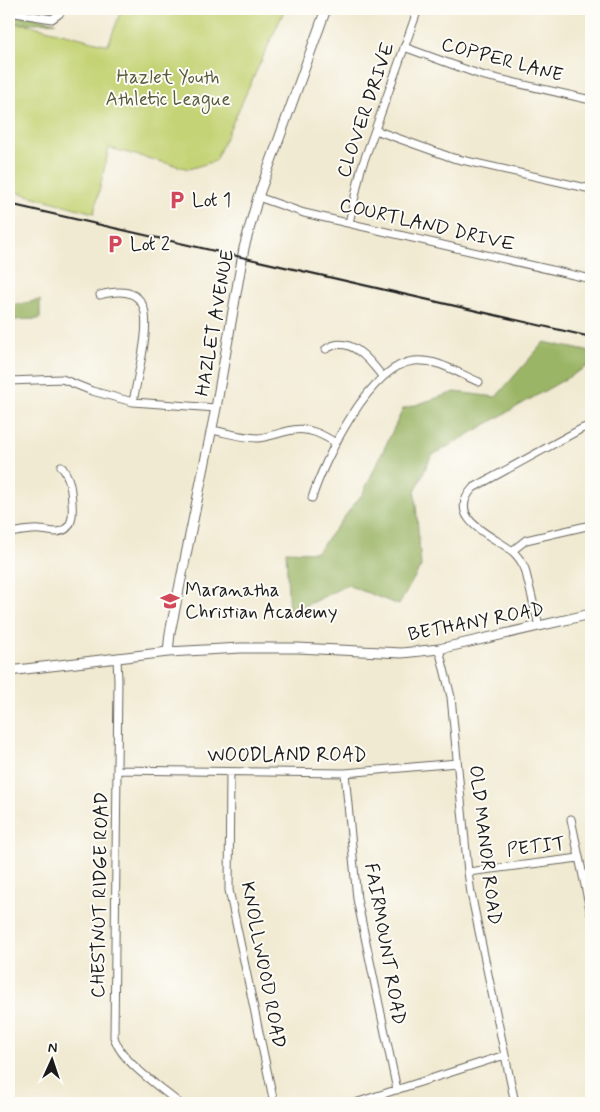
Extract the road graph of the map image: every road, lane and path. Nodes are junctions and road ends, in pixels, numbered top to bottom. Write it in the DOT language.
graph roads {
  1 [pos="63,9"];
  2 [pos="326,9"];
  3 [pos="418,9"];
  4 [pos="585,9"];
  5 [pos="591,10"];
  6 [pos="9,12"];
  7 [pos="404,48"];
  8 [pos="591,100"];
  9 [pos="375,130"];
  10 [pos="591,189"];
  11 [pos="258,197"];
  12 [pos="349,223"];
  13 [pos="591,279"];
  14 [pos="100,295"];
  15 [pos="326,349"];
  16 [pos="382,376"];
  17 [pos="9,381"];
  18 [pos="479,382"];
  19 [pos="133,402"];
  20 [pos="216,408"];
  21 [pos="591,425"];
  22 [pos="212,430"];
  23 [pos="336,444"];
  24 [pos="61,466"];
  25 [pos="312,498"];
  26 [pos="591,525"];
  27 [pos="9,533"];
  28 [pos="512,551"];
  29 [pos="591,614"];
  30 [pos="539,626"];
  31 [pos="439,650"];
  32 [pos="168,652"];
  33 [pos="117,659"];
  34 [pos="9,672"];
  35 [pos="457,763"];
  36 [pos="117,770"];
  37 [pos="230,772"];
  38 [pos="345,773"];
  39 [pos="571,819"];
  40 [pos="579,858"];
  41 [pos="468,872"];
  42 [pos="591,914"];
  43 [pos="505,1056"];
  44 [pos="397,1090"];
  45 [pos="179,1103"];
  46 [pos="274,1103"];
  47 [pos="355,1103"];
  48 [pos="515,1103"];
  1 -- 6 [label="street"];
  2 -- 11 [label="street, HAZLET AVENUE"];
  3 -- 7 [label="street, CLOVER DRIVE"];
  4 -- 5 [label="street"];
  7 -- 8 [label="street, COPPER LANE"];
  7 -- 9 [label="street, CLOVER DRIVE"];
  9 -- 10 [label="street"];
  9 -- 12 [label="street, CLOVER DRIVE"];
  11 -- 12 [label="street, COURTLAND DRIVE"];
  11 -- 20 [label="street, HAZLET AVENUE"];
  12 -- 13 [label="street, COURTLAND DRIVE"];
  14 -- 19 [label="street"];
  15 -- 16 [label="street"];
  16 -- 18 [label="street"];
  16 -- 23 [label="street"];
  17 -- 19 [label="street"];
  19 -- 20 [label="street"];
  20 -- 22 [label="street, HAZLET AVENUE"];
  21 -- 28 [label="street"];
  22 -- 23 [label="street"];
  22 -- 32 [label="street, HAZLET AVENUE"];
  23 -- 25 [label="street"];
  24 -- 27 [label="street"];
  26 -- 28 [label="street"];
  28 -- 30 [label="street"];
  29 -- 30 [label="street, BETHANY ROAD"];
  30 -- 31 [label="street, BETHANY ROAD"];
  31 -- 32 [label="street, BETHANY ROAD"];
  31 -- 35 [label="street, OLD MANOR ROAD"];
  32 -- 33 [label="street, BETHANY ROAD"];
  33 -- 34 [label="street, BETHANY ROAD"];
  33 -- 36 [label="street, CHESTNUT RIDGE ROAD"];
  35 -- 38 [label="street, WOODLAND ROAD"];
  35 -- 41 [label="street, OLD MANOR ROAD"];
  36 -- 37 [label="street, WOODLAND ROAD"];
  36 -- 45 [label="street, CHESTNUT RIDGE ROAD"];
  37 -- 38 [label="street, WOODLAND ROAD"];
  37 -- 46 [label="street, KNOLLWOOD ROAD"];
  38 -- 44 [label="street, FAIRMOUNT ROAD"];
  39 -- 40 [label="street"];
  40 -- 41 [label="street, PETIT"];
  40 -- 42 [label="street"];
  41 -- 43 [label="street, OLD MANOR ROAD"];
  43 -- 44 [label="street"];
  43 -- 48 [label="street, OLD MANOR ROAD"];
  44 -- 47 [label="street"];
}
